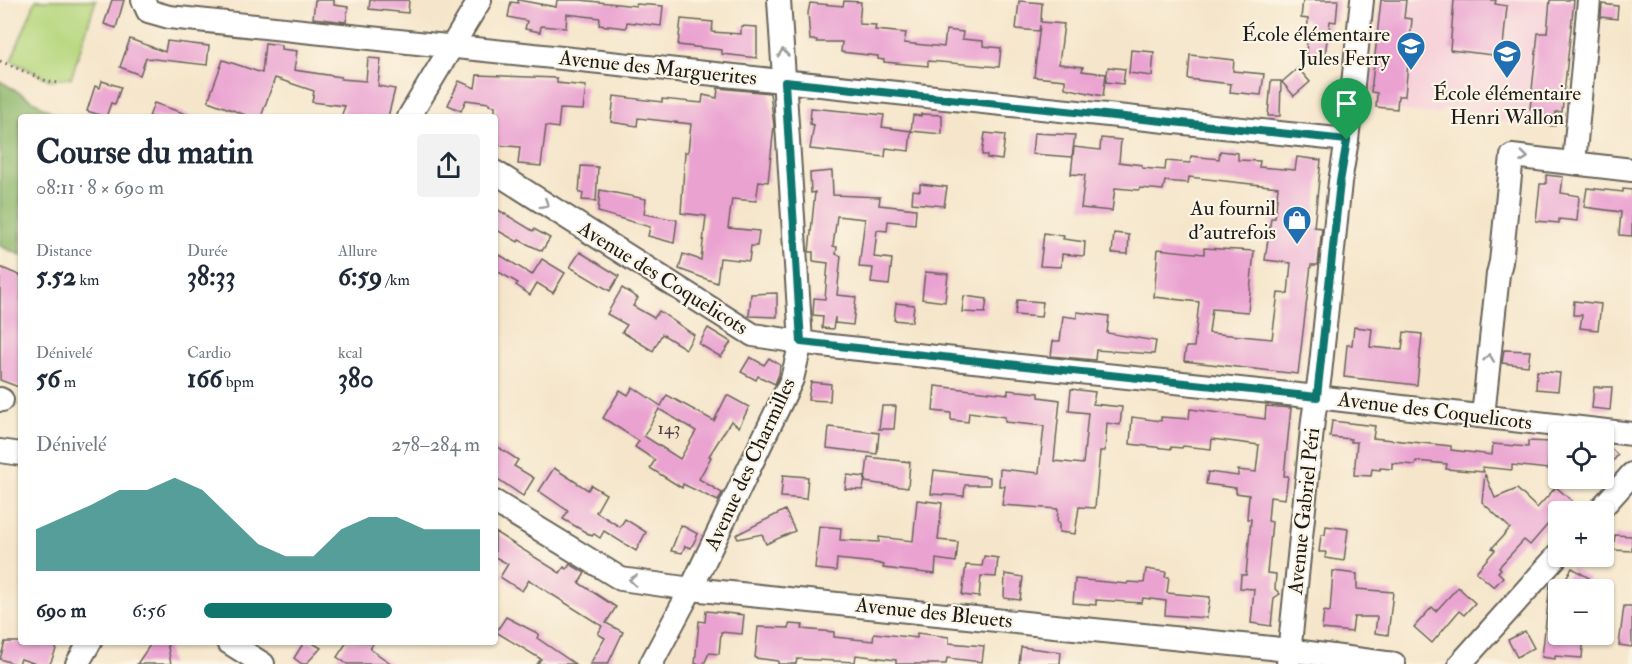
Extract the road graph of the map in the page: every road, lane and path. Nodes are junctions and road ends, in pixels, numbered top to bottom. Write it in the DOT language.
graph roads {
  1 [pos="480,0"];
  2 [pos="779,0"];
  3 [pos="1362,0"];
  4 [pos="1588,0"];
  5 [pos="145,6"];
  6 [pos="453,45"];
  7 [pos="0,61"];
  8 [pos="785,82"];
  9 [pos="60,84"];
  10 [pos="411,114"];
  11 [pos="1347,140"];
  12 [pos="1574,163"];
  13 [pos="1632,170"];
  14 [pos="498,174"];
  15 [pos="801,342"];
  16 [pos="1317,397"];
  17 [pos="1483,416"];
  18 [pos="1632,434"];
  19 [pos="0,451"];
  20 [pos="18,454"];
  21 [pos="1632,474"];
  22 [pos="1608,501"];
  23 [pos="498,504"];
  24 [pos="1548,566"];
  25 [pos="691,588"];
  26 [pos="88,645"];
  27 [pos="233,645"];
  28 [pos="1288,657"];
  29 [pos="77,664"];
  30 [pos="263,664"];
  31 [pos="651,664"];
  32 [pos="1394,664"];
  33 [pos="1460,664"];
  1 -- 6 [label="street"];
  8 -- 2 [label="street, Avenue des Charmilles, one-way"];
  3 -- 11 [label="street, Avenue Gabriel Péri"];
  4 -- 12 [label="street"];
  5 -- 6 [label="street, Avenue des Marguerites"];
  6 -- 8 [label="street, Avenue des Marguerites"];
  6 -- 10 [label="street"];
  7 -- 9 [label="path"];
  8 -- 11 [label="street, Avenue des Marguerites"];
  8 -- 15 [label="street, Avenue des Charmilles"];
  11 -- 16 [label="street, Avenue Gabriel Péri"];
  12 -- 13 [label="street"];
  17 -- 12 [label="street, one-way"];
  14 -- 15 [label="street, Avenue des Coquelicots, one-way"];
  15 -- 16 [label="street, Avenue des Coquelicots"];
  15 -- 25 [label="street, Avenue des Charmilles"];
  16 -- 17 [label="street, Avenue des Coquelicots"];
  16 -- 28 [label="street, Avenue Gabriel Péri"];
  17 -- 18 [label="street, Avenue des Coquelicots"];
  19 -- 20 [label="street"];
  21 -- 22 [label="street"];
  25 -- 23 [label="street, Avenue des Bleuets, one-way"];
  24 -- 33 [label="street"];
  25 -- 28 [label="street, Avenue des Bleuets"];
  25 -- 31 [label="street, Avenue des Charmilles"];
  26 -- 29 [label="street"];
  27 -- 30 [label="street"];
  28 -- 32 [label="street, Avenue des Bleuets"];
}
